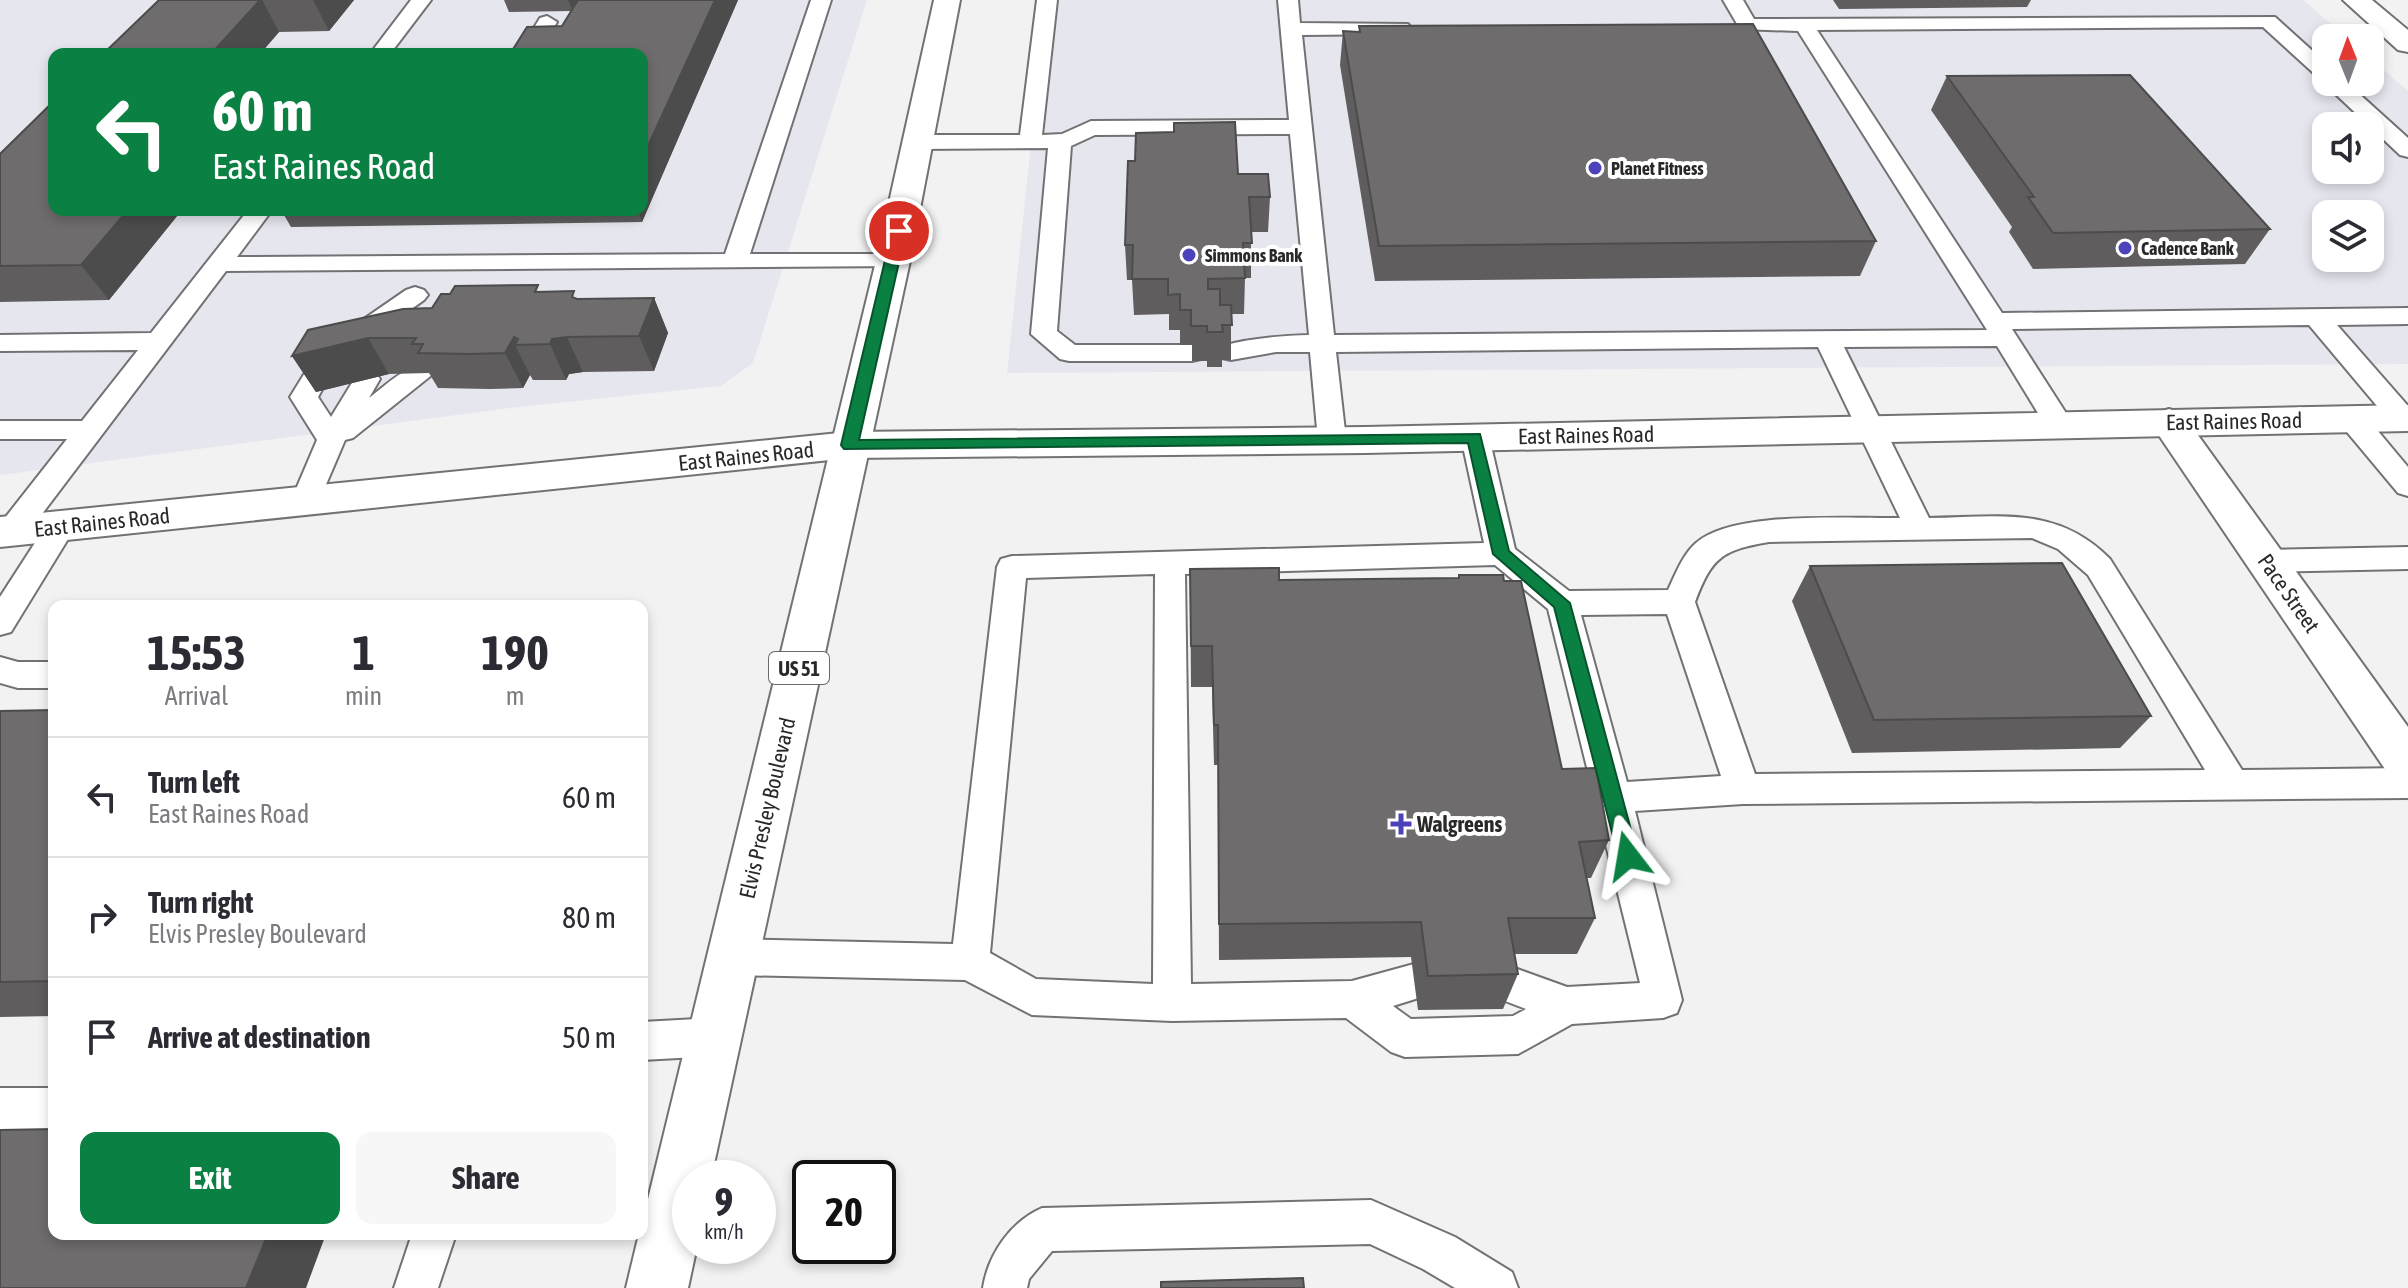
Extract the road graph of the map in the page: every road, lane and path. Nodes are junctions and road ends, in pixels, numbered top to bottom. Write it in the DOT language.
graph roads {
  1 [pos="421,0"];
  2 [pos="821,0"];
  3 [pos="947,0"];
  4 [pos="1047,0"];
  5 [pos="1288,0"];
  6 [pos="1733,0"];
  7 [pos="2245,0"];
  8 [pos="2356,0"];
  9 [pos="2268,21"];
  10 [pos="547,22"];
  11 [pos="1804,25"];
  12 [pos="1418,28"];
  13 [pos="1292,29"];
  14 [pos="2408,44"];
  15 [pos="385,48"];
  16 [pos="532,48"];
  17 [pos="2312,61"];
  18 [pos="2349,96"];
  19 [pos="1301,127"];
  20 [pos="1030,141"];
  21 [pos="1060,141"];
  22 [pos="918,142"];
  23 [pos="2408,150"];
  24 [pos="255,216"];
  25 [pos="735,261"];
  26 [pos="893,261"];
  27 [pos="436,263"];
  28 [pos="218,264"];
  29 [pos="419,312"];
  30 [pos="2408,316"];
  31 [pos="2316,317"];
  32 [pos="1999,329"];
  33 [pos="1827,339"];
  34 [pos="159,341"];
  35 [pos="388,342"];
  36 [pos="0,343"];
  37 [pos="1322,344"];
  38 [pos="1231,352"];
  39 [pos="1192,353"];
  40 [pos="410,374"];
  41 [pos="339,386"];
  42 [pos="2406,418"];
  43 [pos="2352,419"];
  44 [pos="2169,422"];
  45 [pos="2059,424"];
  46 [pos="1869,428"];
  47 [pos="0,430"];
  48 [pos="90,430"];
  49 [pos="1475,437"];
  50 [pos="331,440"];
  51 [pos="1332,440"];
  52 [pos="849,445"];
  53 [pos="2408,486"];
  54 [pos="306,501"];
  55 [pos="61,526"];
  56 [pos="1920,529"];
  57 [pos="6,531"];
  58 [pos="1501,554"];
  59 [pos="2408,558"];
  60 [pos="2266,561"];
  61 [pos="1170,564"];
  62 [pos="1679,602"];
  63 [pos="1562,603"];
  64 [pos="0,623"];
  65 [pos="0,670"];
  66 [pos="48,675"];
  67 [pos="2408,764"];
  68 [pos="2408,783"];
  69 [pos="2232,784"];
  70 [pos="1743,789"];
  71 [pos="1614,798"];
  72 [pos="734,957"];
  73 [pos="970,962"];
  74 [pos="1498,980"];
  75 [pos="1414,982"];
  76 [pos="1352,999"];
  77 [pos="1172,1003"];
  78 [pos="1567,1006"];
  79 [pos="715,1037"];
  80 [pos="648,1041"];
  81 [pos="0,1109"];
  82 [pos="48,1109"];
  83 [pos="432,1240"];
  84 [pos="416,1288"];
  85 [pos="657,1288"];
  86 [pos="1005,1288"];
  87 [pos="1496,1288"];
  1 -- 15 [label="lane"];
  2 -- 25 [label="lane"];
  3 -- 22 [label="main road, Elvis Presley Boulevard / US 51"];
  4 -- 20 [label="lane"];
  5 -- 13 [label="lane"];
  6 -- 11 [label="lane"];
  7 -- 9 [label="lane"];
  8 -- 14 [label="main road"];
  9 -- 11 [label="lane"];
  9 -- 17 [label="lane"];
  10 -- 16 [label="lane"];
  11 -- 32 [label="lane"];
  12 -- 13 [label="lane"];
  13 -- 19 [label="lane"];
  18 -- 23 [label="lane"];
  19 -- 21 [label="lane"];
  19 -- 37 [label="lane"];
  20 -- 21 [label="lane"];
  20 -- 22 [label="lane"];
  21 -- 39 [label="lane"];
  22 -- 26 [label="main road, Elvis Presley Boulevard / US 51"];
  24 -- 28 [label="lane"];
  25 -- 26 [label="lane"];
  25 -- 27 [label="lane"];
  26 -- 52 [label="main road, Elvis Presley Boulevard / US 51"];
  27 -- 28 [label="lane"];
  27 -- 29 [label="lane"];
  28 -- 34 [label="lane"];
  29 -- 35 [label="lane"];
  29 -- 50 [label="lane"];
  29 -- 50 [label="lane"];
  30 -- 31 [label="lane"];
  31 -- 32 [label="lane"];
  31 -- 42 [label="lane"];
  32 -- 33 [label="lane"];
  32 -- 45 [label="lane"];
  33 -- 37 [label="lane"];
  33 -- 46 [label="lane"];
  34 -- 36 [label="lane"];
  34 -- 48 [label="lane"];
  37 -- 38 [label="lane"];
  37 -- 51 [label="lane"];
  40 -- 50 [label="lane"];
  41 -- 50 [label="lane"];
  42 -- 43 [label="main road, East Raines Road"];
  43 -- 44 [label="main road, East Raines Road"];
  43 -- 53 [label="lane"];
  44 -- 45 [label="main road, East Raines Road"];
  44 -- 60 [label="main road, Pace Street"];
  45 -- 46 [label="main road, East Raines Road"];
  46 -- 49 [label="main road, East Raines Road"];
  46 -- 56 [label="lane"];
  47 -- 48 [label="lane"];
  48 -- 57 [label="lane"];
  49 -- 51 [label="main road, East Raines Road"];
  49 -- 58 [label="lane"];
  50 -- 54 [label="lane"];
  51 -- 52 [label="main road, East Raines Road"];
  52 -- 54 [label="main road, East Raines Road"];
  52 -- 72 [label="main road, Elvis Presley Boulevard / US 51"];
  54 -- 55 [label="main road, East Raines Road"];
  55 -- 57 [label="main road, East Raines Road"];
  55 -- 64 [label="lane"];
  56 -- 62 [label="lane"];
  56 -- 69 [label="lane"];
  58 -- 61 [label="lane"];
  58 -- 63 [label="lane"];
  59 -- 60 [label="lane"];
  60 -- 67 [label="main road, Pace Street"];
  61 -- 73 [label="lane"];
  61 -- 77 [label="lane"];
  62 -- 63 [label="lane"];
  62 -- 70 [label="lane"];
  63 -- 71 [label="lane"];
  65 -- 66 [label="lane"];
  68 -- 69 [label="lane"];
  69 -- 70 [label="lane"];
  70 -- 71 [label="lane"];
  71 -- 78 [label="lane"];
  72 -- 73 [label="lane"];
  72 -- 79 [label="main road, Elvis Presley Boulevard / US 51"];
  73 -- 77 [label="lane"];
  74 -- 78 [label="lane"];
  75 -- 76 [label="lane"];
  76 -- 77 [label="lane"];
  76 -- 78 [label="lane"];
  79 -- 80 [label="lane"];
  79 -- 85 [label="main road, Elvis Presley Boulevard / US 51"];
  81 -- 82 [label="lane"];
  83 -- 84 [label="lane"];
  86 -- 87 [label="lane"];
}
